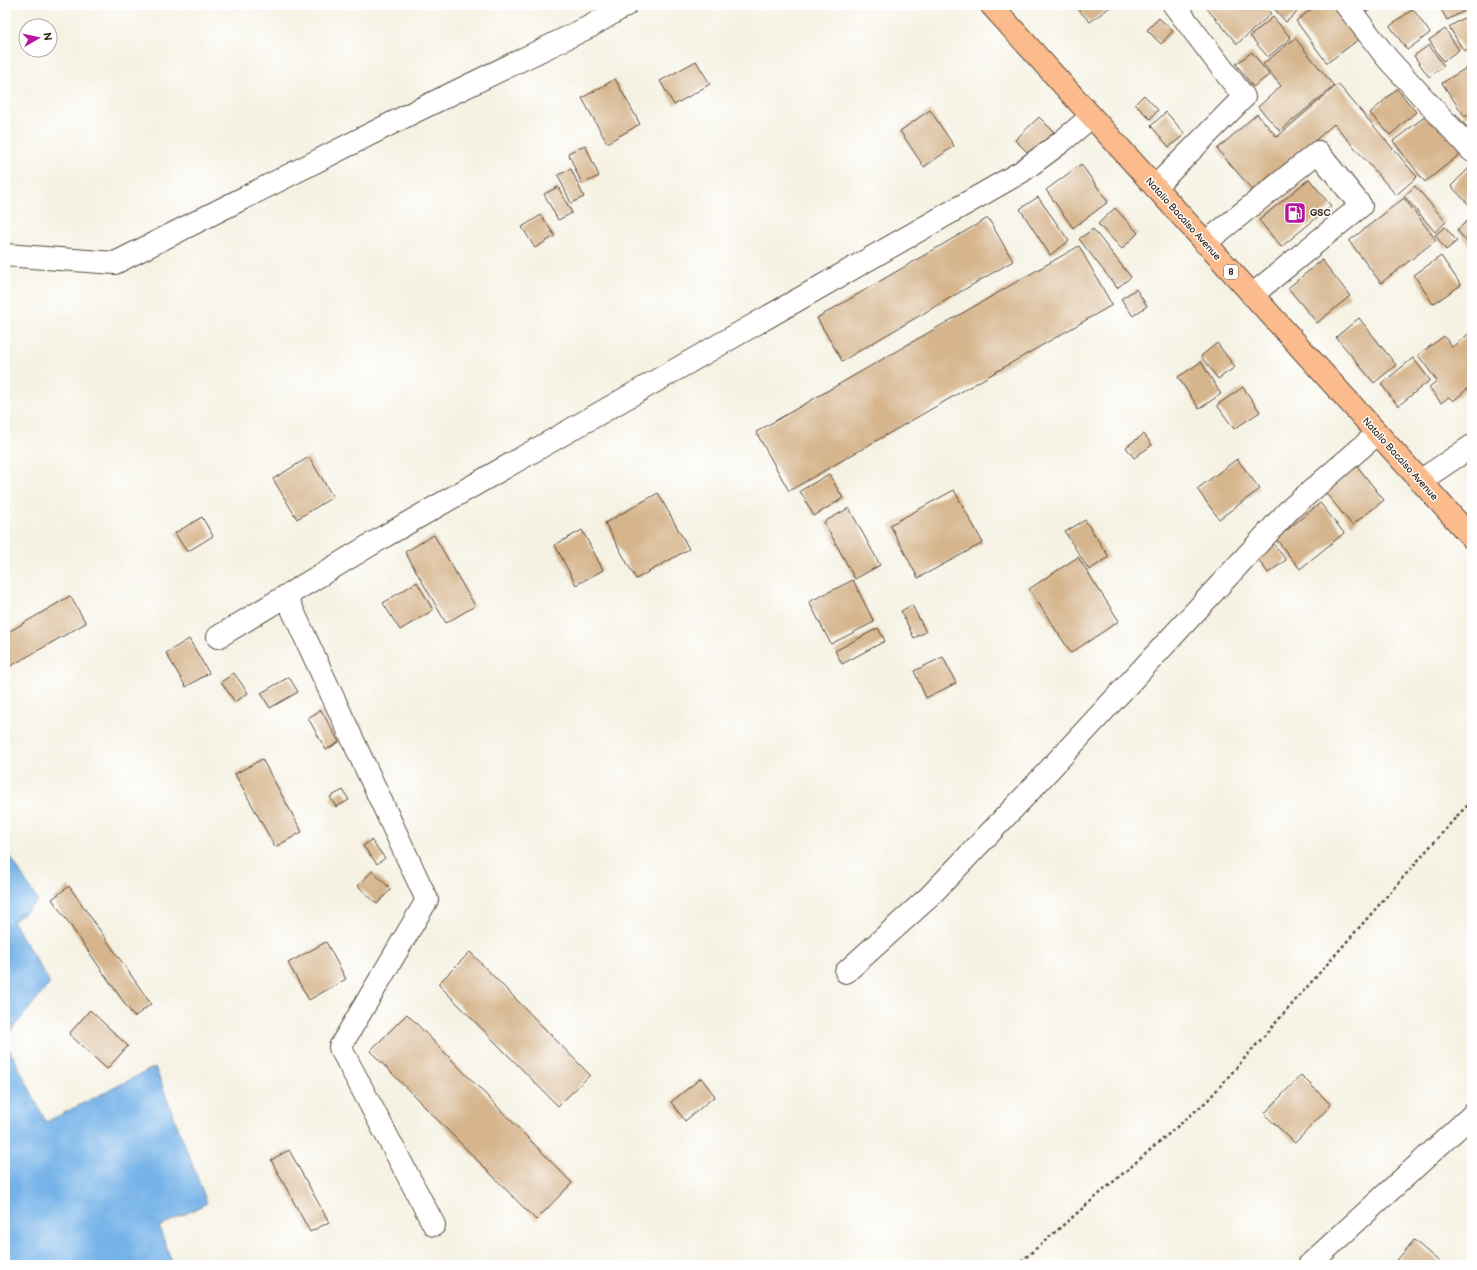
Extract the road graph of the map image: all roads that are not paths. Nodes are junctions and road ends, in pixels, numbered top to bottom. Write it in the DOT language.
graph roads {
  1 [pos="626,5"];
  2 [pos="991,5"];
  3 [pos="1174,5"];
  4 [pos="1346,5"];
  5 [pos="1091,117"];
  6 [pos="1472,151"];
  7 [pos="1154,187"];
  8 [pos="1205,243"];
  9 [pos="5,255"];
  10 [pos="1252,295"];
  11 [pos="1377,434"];
  12 [pos="1472,446"];
  13 [pos="1420,480"];
  14 [pos="1472,538"];
  15 [pos="286,596"];
  16 [pos="218,637"];
  17 [pos="846,972"];
  18 [pos="1472,1115"];
  19 [pos="434,1225"];
  20 [pos="1309,1265"];
  1 -- 9 [label="street"];
  2 -- 5 [label="highway, Natalio Bacalso Avenue / 8"];
  3 -- 7 [label="street"];
  4 -- 6 [label="street"];
  5 -- 7 [label="highway, Natalio Bacalso Avenue / 8"];
  5 -- 15 [label="street"];
  7 -- 8 [label="highway, Natalio Bacalso Avenue / 8"];
  8 -- 10 [label="highway, Natalio Bacalso Avenue / 8"];
  8 -- 10 [label="street"];
  10 -- 11 [label="highway, Natalio Bacalso Avenue / 8"];
  11 -- 13 [label="highway, Natalio Bacalso Avenue / 8"];
  11 -- 17 [label="street"];
  12 -- 13 [label="street"];
  13 -- 14 [label="highway, Natalio Bacalso Avenue / 8"];
  15 -- 16 [label="street"];
  15 -- 19 [label="street"];
  18 -- 20 [label="street"];
}
